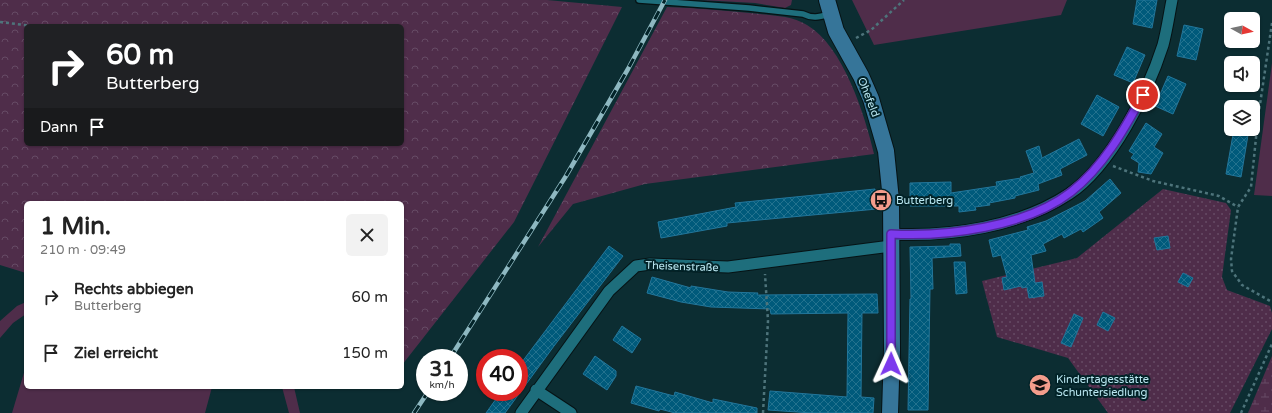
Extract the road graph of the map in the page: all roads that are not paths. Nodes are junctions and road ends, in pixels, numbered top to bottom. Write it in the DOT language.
graph roads {
  1 [pos="639,0"];
  2 [pos="1172,0"];
  3 [pos="828,7"];
  4 [pos="891,240"];
  5 [pos="536,390"];
  6 [pos="521,413"];
  7 [pos="571,413"];
  8 [pos="890,413"];
  1 -- 3 [label="lane"];
  2 -- 4 [label="street"];
  3 -- 4 [label="street, Ohefeld"];
  4 -- 5 [label="street, Theisenstraße"];
  4 -- 8 [label="street, Ohefeld"];
  5 -- 6 [label="street, Theisenstraße"];
  5 -- 7 [label="street"];
}
